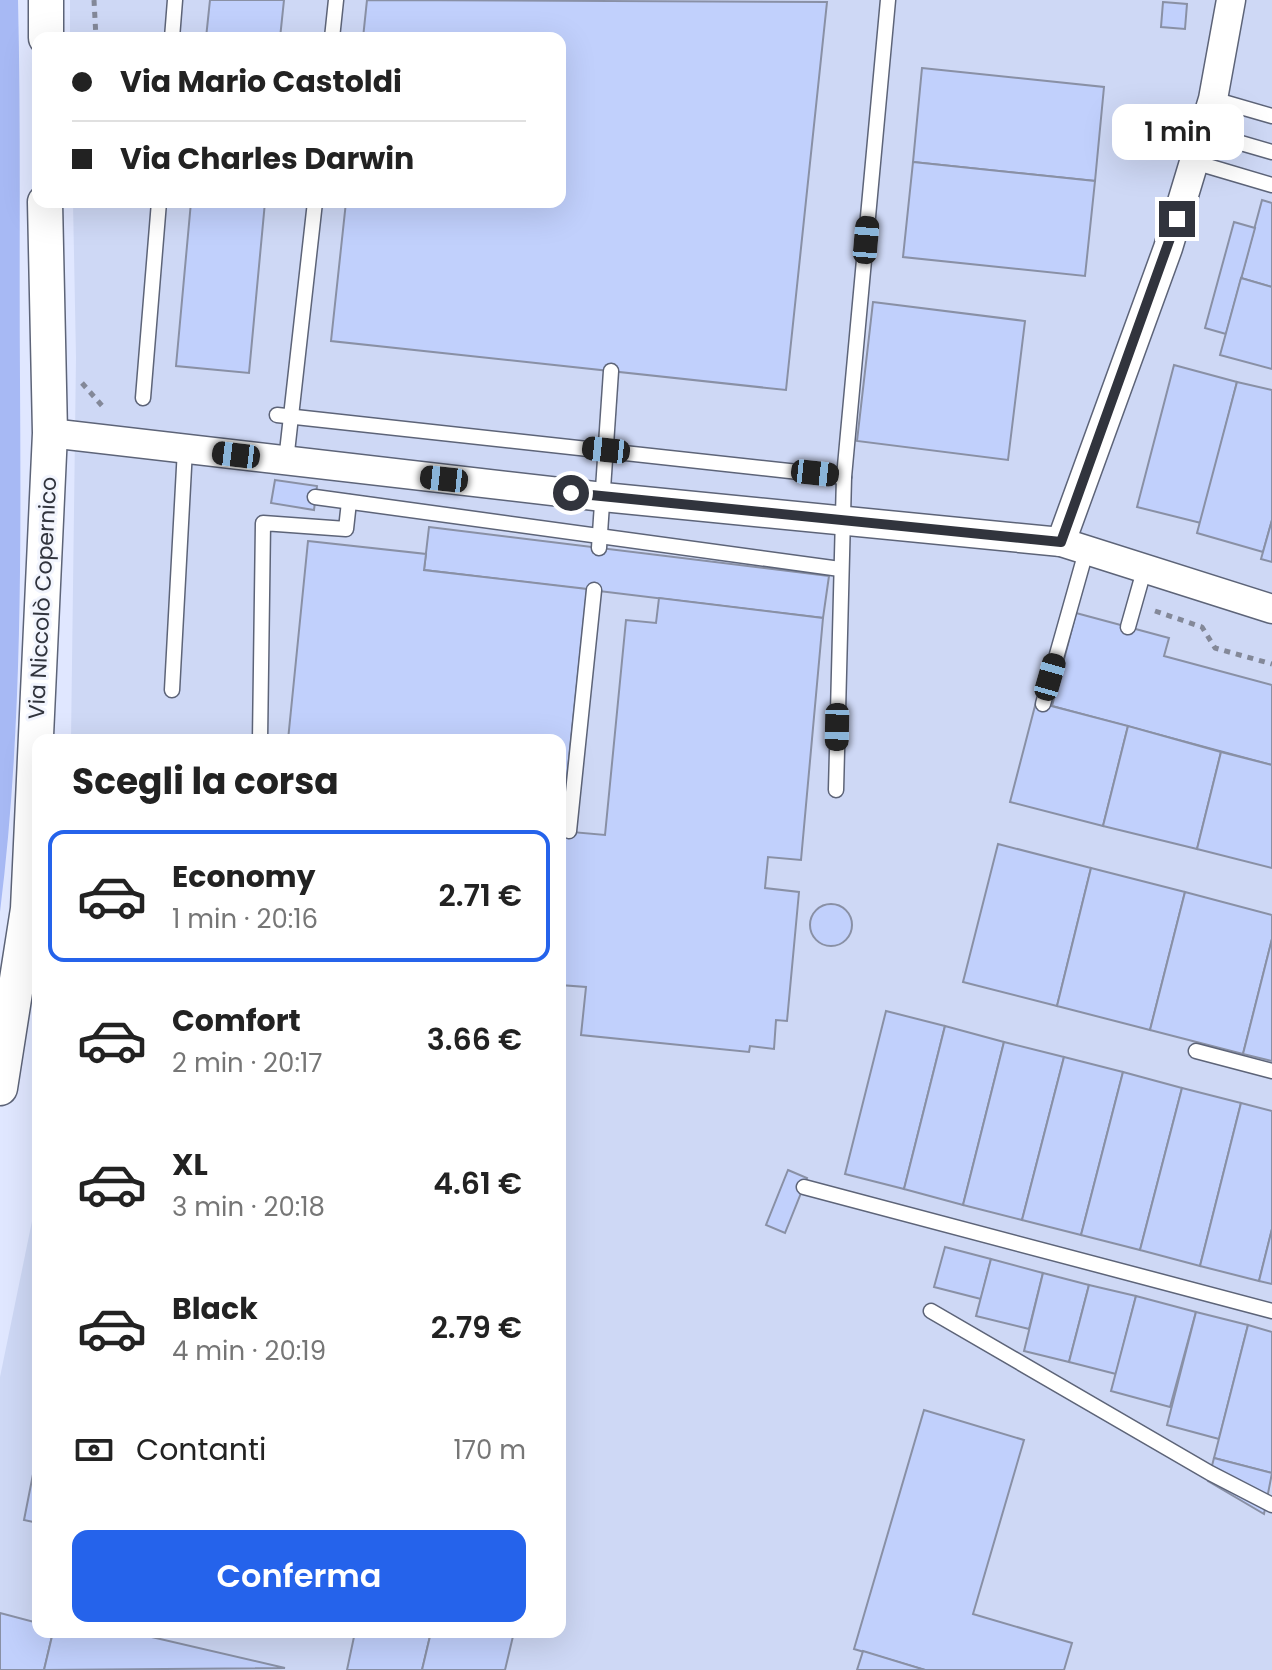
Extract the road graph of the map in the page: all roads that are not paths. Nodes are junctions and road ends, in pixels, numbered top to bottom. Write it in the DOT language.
graph roads {
  1 [pos="46,0"];
  2 [pos="175,0"];
  3 [pos="336,0"];
  4 [pos="888,0"];
  5 [pos="1231,0"];
  6 [pos="46,32"];
  7 [pos="172,32"];
  8 [pos="333,32"];
  9 [pos="1213,99"];
  10 [pos="1272,116"];
  11 [pos="1203,132"];
  12 [pos="1272,152"];
  13 [pos="1194,162"];
  14 [pos="1272,185"];
  15 [pos="45,208"];
  16 [pos="159,208"];
  17 [pos="314,208"];
  18 [pos="611,371"];
  19 [pos="143,398"];
  20 [pos="285,416"];
  21 [pos="50,433"];
  22 [pos="185,449"];
  23 [pos="606,450"];
  24 [pos="286,461"];
  25 [pos="844,477"];
  26 [pos="315,497"];
  27 [pos="603,497"];
  28 [pos="349,502"];
  29 [pos="842,520"];
  30 [pos="600,542"];
  31 [pos="1074,545"];
  32 [pos="1145,567"];
  33 [pos="840,569"];
  34 [pos="594,590"];
  35 [pos="1272,609"];
  36 [pos="1128,627"];
  37 [pos="172,690"];
  38 [pos="1043,704"];
  39 [pos="36,734"];
  40 [pos="260,734"];
  41 [pos="836,790"];
  42 [pos="32,822"];
  43 [pos="569,831"];
  44 [pos="1196,1051"];
  45 [pos="1272,1071"];
  46 [pos="0,1088"];
  47 [pos="804,1187"];
  48 [pos="931,1311"];
  49 [pos="1272,1311"];
  50 [pos="1272,1505"];
  1 -- 6 [label="street"];
  2 -- 7 [label="lane"];
  3 -- 8 [label="lane"];
  4 -- 25 [label="lane"];
  5 -- 9 [label="street"];
  9 -- 10 [label="lane"];
  9 -- 11 [label="street"];
  11 -- 12 [label="lane"];
  11 -- 13 [label="street"];
  13 -- 14 [label="lane"];
  13 -- 31 [label="street"];
  15 -- 21 [label="street, Via Niccolò Copernico"];
  16 -- 19 [label="lane"];
  17 -- 20 [label="lane"];
  18 -- 23 [label="lane"];
  20 -- 23 [label="lane"];
  20 -- 24 [label="lane"];
  21 -- 22 [label="street"];
  21 -- 39 [label="street, Via Niccolò Copernico"];
  22 -- 24 [label="street"];
  22 -- 37 [label="lane"];
  23 -- 25 [label="lane"];
  23 -- 27 [label="lane"];
  24 -- 27 [label="street"];
  25 -- 29 [label="lane"];
  26 -- 28 [label="lane"];
  27 -- 29 [label="street"];
  27 -- 30 [label="lane"];
  28 -- 30 [label="lane"];
  28 -- 40 [label="lane"];
  29 -- 31 [label="street"];
  29 -- 33 [label="lane"];
  30 -- 33 [label="lane"];
  31 -- 32 [label="street"];
  31 -- 38 [label="lane"];
  32 -- 35 [label="street"];
  32 -- 36 [label="lane"];
  33 -- 41 [label="lane"];
  34 -- 43 [label="lane"];
  42 -- 46 [label="street, Via Niccolò Copernico"];
  44 -- 45 [label="lane"];
  47 -- 49 [label="lane"];
  48 -- 50 [label="lane"];
}
